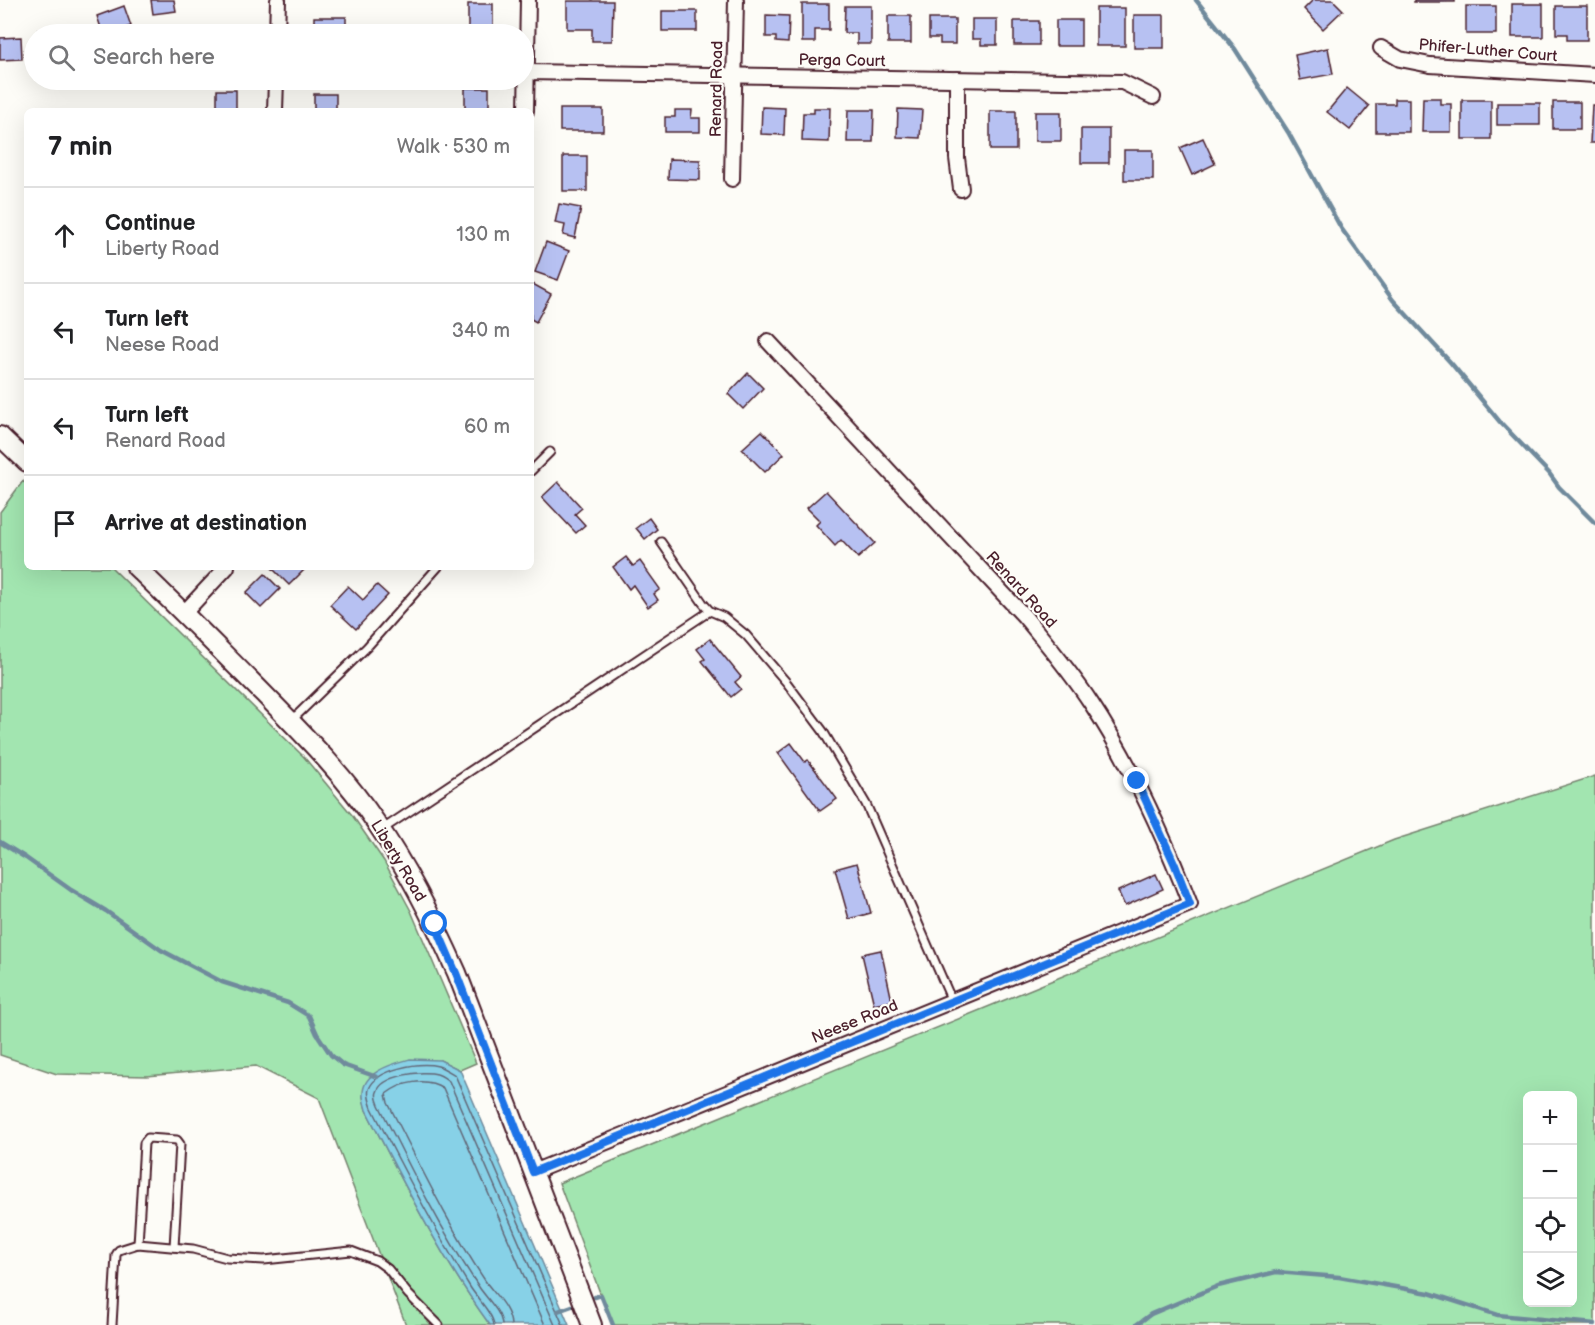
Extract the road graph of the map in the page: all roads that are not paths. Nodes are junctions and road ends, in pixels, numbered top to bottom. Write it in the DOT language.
graph roads {
  1 [pos="278,0"];
  2 [pos="528,0"];
  3 [pos="736,0"];
  4 [pos="277,24"];
  5 [pos="527,24"];
  6 [pos="1381,48"];
  7 [pos="534,72"];
  8 [pos="1595,75"];
  9 [pos="733,76"];
  10 [pos="957,79"];
  11 [pos="276,90"];
  12 [pos="526,90"];
  13 [pos="1153,97"];
  14 [pos="275,108"];
  15 [pos="526,108"];
  16 [pos="732,178"];
  17 [pos="961,189"];
  18 [pos="768,341"];
  19 [pos="0,436"];
  20 [pos="550,452"];
  21 [pos="24,459"];
  22 [pos="534,468"];
  23 [pos="661,542"];
  24 [pos="139,570"];
  25 [pos="224,570"];
  26 [pos="435,570"];
  27 [pos="710,610"];
  28 [pos="184,613"];
  29 [pos="290,721"];
  30 [pos="381,831"];
  31 [pos="1190,904"];
  32 [pos="952,1000"];
  33 [pos="533,1172"];
  34 [pos="138,1244"];
  35 [pos="174,1247"];
  36 [pos="112,1325"];
  37 [pos="439,1325"];
  38 [pos="592,1325"];
  1 -- 4 [label="street"];
  2 -- 5 [label="street"];
  3 -- 9 [label="street, Renard Road"];
  6 -- 8 [label="street, Phifer-Luther Court"];
  7 -- 9 [label="street, Perga Court"];
  9 -- 10 [label="street, Perga Court"];
  9 -- 16 [label="street, Renard Road"];
  10 -- 13 [label="street, Perga Court"];
  10 -- 17 [label="street"];
  11 -- 14 [label="street"];
  12 -- 15 [label="street"];
  18 -- 31 [label="street, Renard Road"];
  19 -- 21 [label="street"];
  20 -- 22 [label="lane"];
  23 -- 27 [label="lane"];
  24 -- 28 [label="street, Liberty Road"];
  25 -- 28 [label="street"];
  26 -- 29 [label="lane"];
  27 -- 30 [label="lane"];
  27 -- 32 [label="lane"];
  28 -- 29 [label="street, Liberty Road"];
  29 -- 30 [label="street, Liberty Road"];
  30 -- 33 [label="street, Liberty Road"];
  31 -- 32 [label="street, Neese Road"];
  32 -- 33 [label="street, Neese Road"];
  33 -- 38 [label="street, Liberty Road"];
  34 -- 35 [label="lane"];
  34 -- 35 [label="lane"];
  34 -- 36 [label="lane"];
  35 -- 37 [label="lane"];
}
